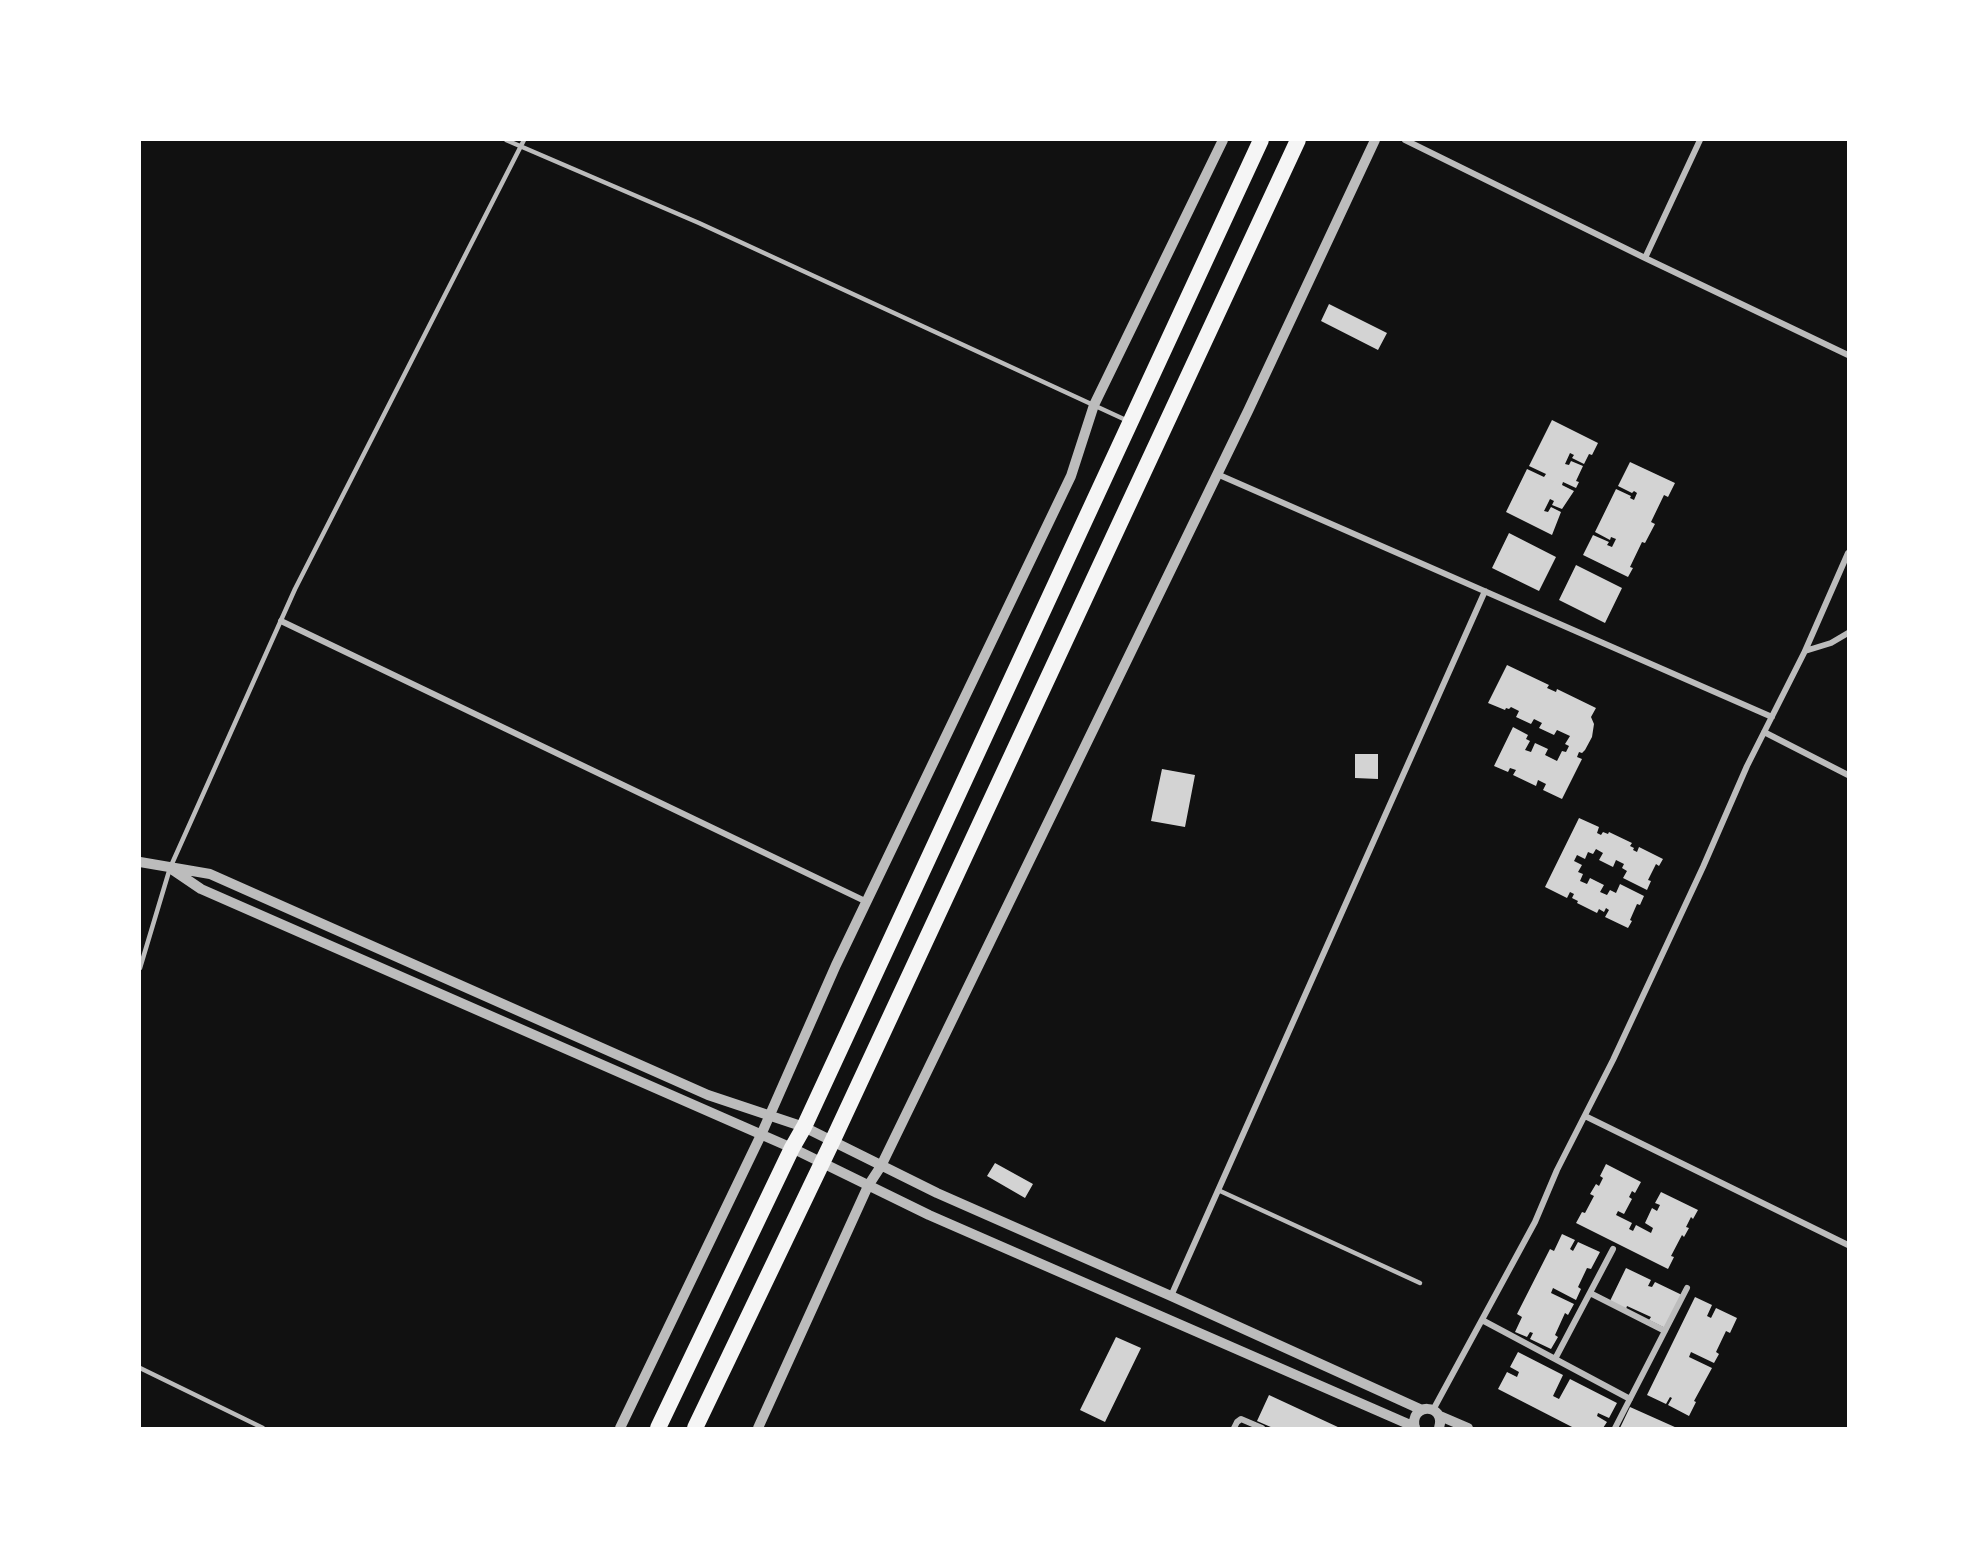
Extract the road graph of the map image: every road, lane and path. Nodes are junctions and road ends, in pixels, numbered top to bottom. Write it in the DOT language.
graph roads {
  1 [pos="506,140"];
  2 [pos="524,140"];
  3 [pos="1223,140"];
  4 [pos="1261,140"];
  5 [pos="1298,140"];
  6 [pos="1375,140"];
  7 [pos="1405,140"];
  8 [pos="1700,140"];
  9 [pos="520,145"];
  10 [pos="1645,258"];
  11 [pos="1848,355"];
  12 [pos="1094,405"];
  13 [pos="1130,422"];
  14 [pos="1217,474"];
  15 [pos="1848,553"];
  16 [pos="1485,591"];
  17 [pos="280,621"];
  18 [pos="1848,633"];
  19 [pos="1805,651"];
  20 [pos="1772,717"];
  21 [pos="1764,732"];
  22 [pos="1848,775"];
  23 [pos="140,862"];
  24 [pos="170,868"];
  25 [pos="867,902"];
  26 [pos="140,968"];
  27 [pos="770,1116"];
  28 [pos="1584,1116"];
  29 [pos="804,1127"];
  30 [pos="761,1135"];
  31 [pos="832,1142"];
  32 [pos="792,1148"];
  33 [pos="820,1164"];
  34 [pos="881,1166"];
  35 [pos="868,1186"];
  36 [pos="1218,1190"];
  37 [pos="1848,1245"];
  38 [pos="1613,1249"];
  39 [pos="1420,1283"];
  40 [pos="1687,1288"];
  41 [pos="1590,1293"];
  42 [pos="1171,1296"];
  43 [pos="1482,1320"];
  44 [pos="1665,1331"];
  45 [pos="1555,1359"];
  46 [pos="140,1368"];
  47 [pos="1630,1399"];
  48 [pos="1432,1412"];
  49 [pos="263,1428"];
  50 [pos="620,1428"];
  51 [pos="658,1428"];
  52 [pos="695,1428"];
  53 [pos="758,1428"];
  54 [pos="1234,1428"];
  55 [pos="1262,1428"];
  56 [pos="1415,1428"];
  57 [pos="1439,1428"];
  58 [pos="1468,1428"];
  59 [pos="1615,1428"];
  1 -- 9 [label="lane"];
  2 -- 9 [label="lane"];
  3 -- 12 [label="street"];
  4 -- 13 [label="highway"];
  5 -- 31 [label="highway"];
  6 -- 14 [label="street"];
  7 -- 10 [label="street"];
  8 -- 10 [label="street"];
  9 -- 12 [label="lane"];
  9 -- 17 [label="lane"];
  10 -- 11 [label="street"];
  12 -- 13 [label="lane"];
  12 -- 25 [label="street"];
  13 -- 29 [label="highway"];
  14 -- 16 [label="street"];
  14 -- 34 [label="street"];
  15 -- 19 [label="street"];
  16 -- 20 [label="street"];
  16 -- 36 [label="street"];
  17 -- 24 [label="lane"];
  17 -- 25 [label="street"];
  18 -- 19 [label="street"];
  19 -- 20 [label="street"];
  20 -- 21 [label="street"];
  21 -- 22 [label="street"];
  21 -- 28 [label="street"];
  23 -- 24 [label="street"];
  24 -- 26 [label="lane"];
  24 -- 27 [label="street"];
  24 -- 30 [label="street"];
  25 -- 27 [label="street"];
  27 -- 29 [label="street"];
  27 -- 30 [label="street"];
  28 -- 37 [label="street"];
  28 -- 43 [label="street"];
  29 -- 31 [label="street"];
  29 -- 32 [label="highway"];
  30 -- 32 [label="street"];
  30 -- 50 [label="street"];
  31 -- 33 [label="highway"];
  31 -- 34 [label="street"];
  32 -- 33 [label="street"];
  32 -- 51 [label="highway"];
  33 -- 35 [label="street"];
  33 -- 52 [label="highway"];
  34 -- 35 [label="street"];
  34 -- 42 [label="street"];
  35 -- 53 [label="street"];
  35 -- 56 [label="street"];
  36 -- 39 [label="lane"];
  36 -- 42 [label="street"];
  38 -- 41 [label="street"];
  40 -- 44 [label="street"];
  41 -- 44 [label="street"];
  41 -- 45 [label="street"];
  42 -- 48 [label="street"];
  43 -- 45 [label="street"];
  43 -- 48 [label="street"];
  44 -- 47 [label="street"];
  45 -- 47 [label="street"];
  46 -- 49 [label="lane"];
  47 -- 59 [label="street"];
  48 -- 56 [label="street"];
  48 -- 57 [label="street"];
  48 -- 58 [label="street"];
  54 -- 55 [label="street"];
}
